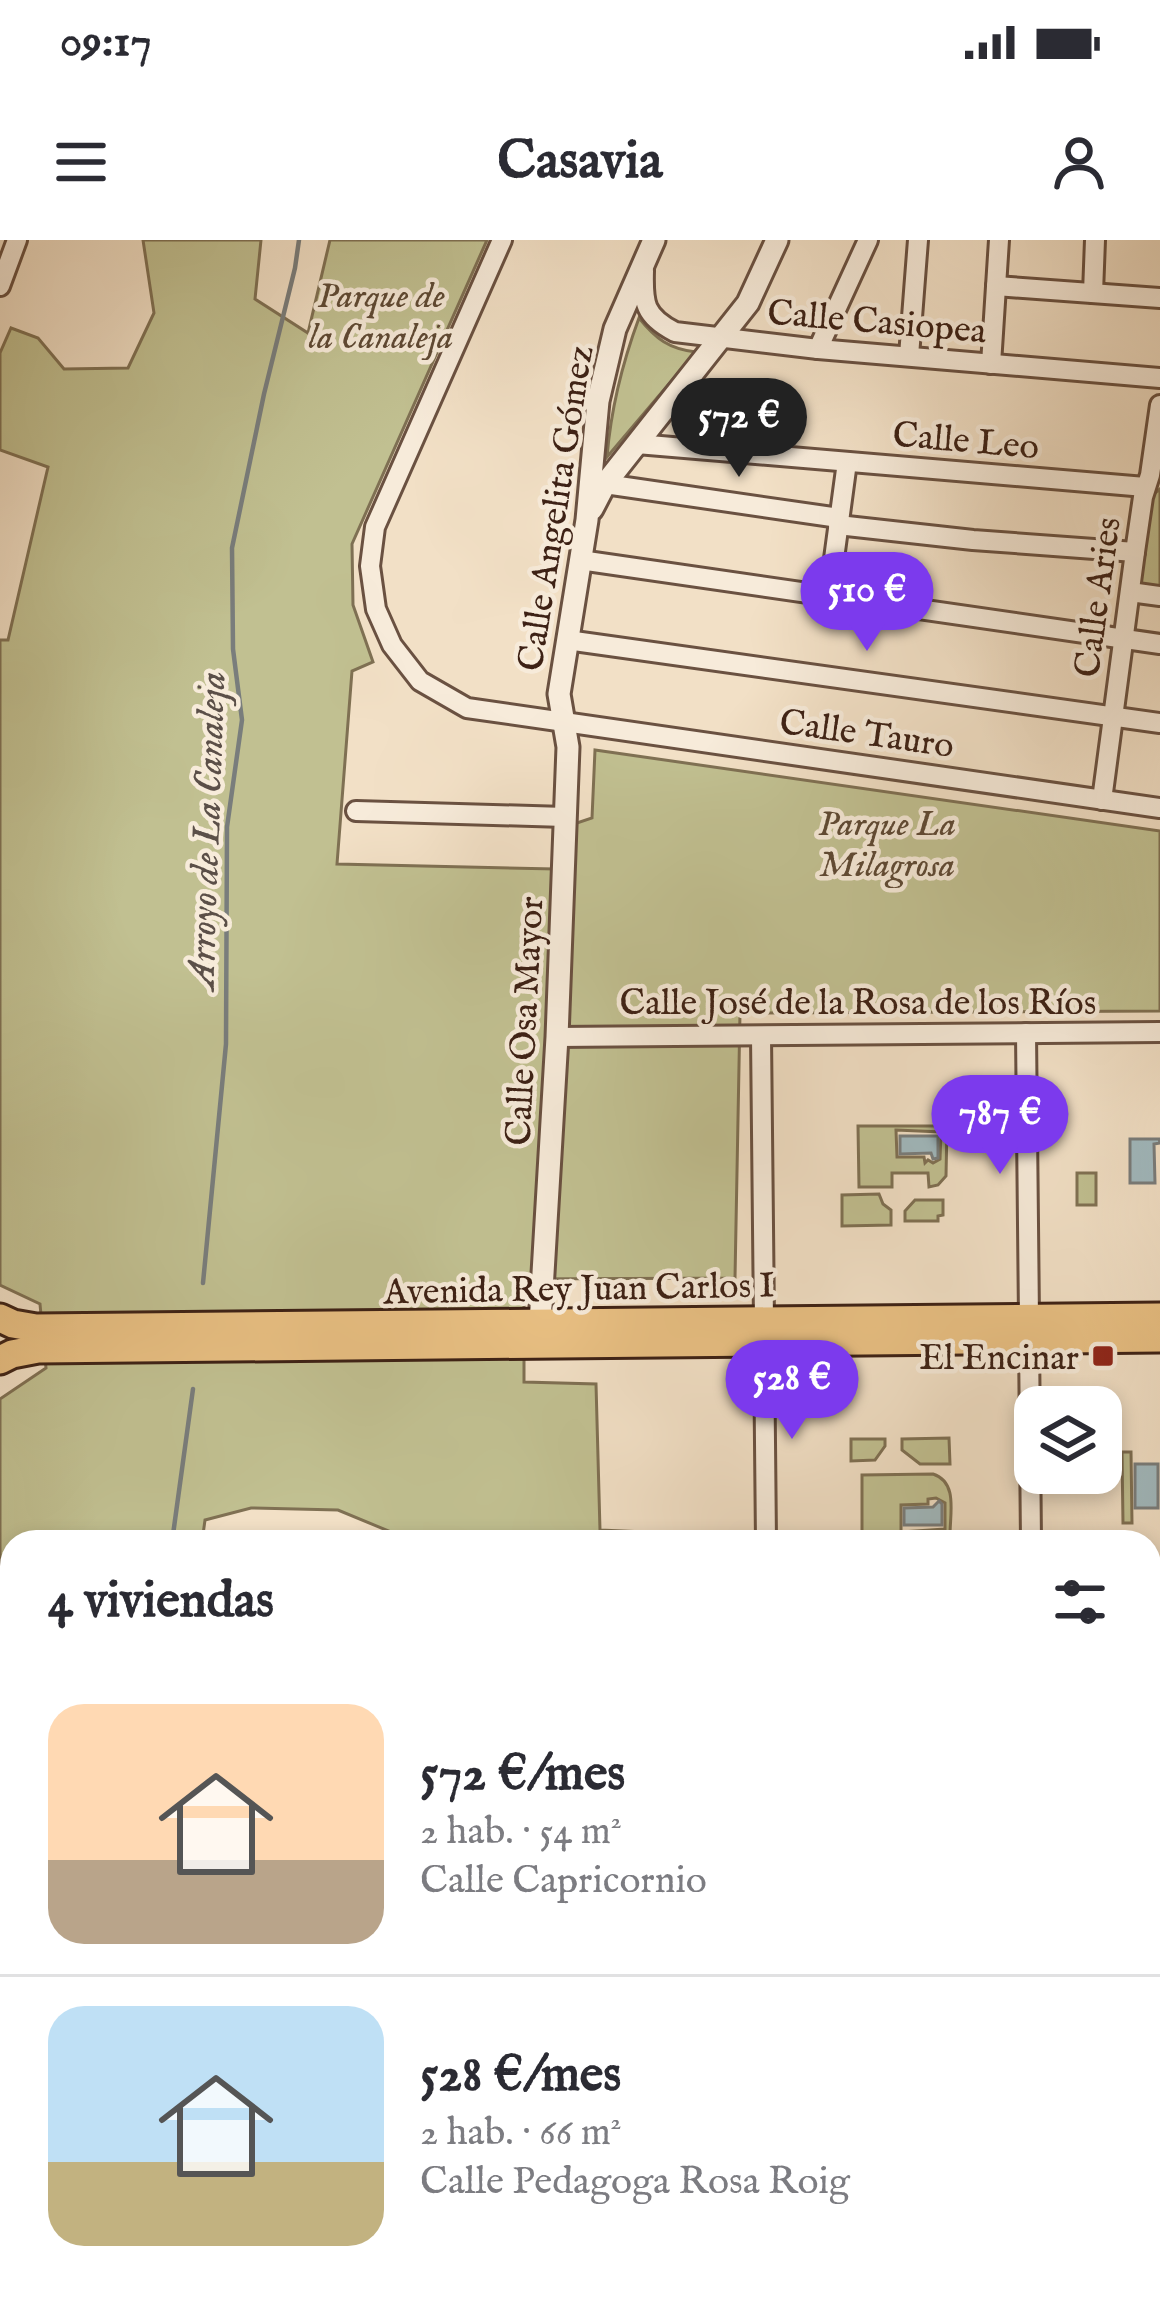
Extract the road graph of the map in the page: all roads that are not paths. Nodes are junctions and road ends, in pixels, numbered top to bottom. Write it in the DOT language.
graph roads {
  1 [pos="17,240"];
  2 [pos="502,240"];
  3 [pos="777,240"];
  4 [pos="868,240"];
  5 [pos="919,240"];
  6 [pos="999,240"];
  7 [pos="1095,240"];
  8 [pos="650,250"];
  9 [pos="0,286"];
  10 [pos="996,286"];
  11 [pos="1093,293"];
  12 [pos="1160,298"];
  13 [pos="721,339"];
  14 [pos="818,349"];
  15 [pos="909,356"];
  16 [pos="991,364"];
  17 [pos="1160,378"];
  18 [pos="1160,405"];
  19 [pos="637,444"];
  20 [pos="847,462"];
  21 [pos="1152,480"];
  22 [pos="605,484"];
  23 [pos="587,520"];
  24 [pos="839,522"];
  25 [pos="1135,552"];
  26 [pos="580,560"];
  27 [pos="1130,592"];
  28 [pos="829,596"];
  29 [pos="1160,596"];
  30 [pos="1124,639"];
  31 [pos="567,640"];
  32 [pos="1160,644"];
  33 [pos="1113,716"];
  34 [pos="564,722"];
  35 [pos="1160,723"];
  36 [pos="1102,800"];
  37 [pos="1160,808"];
  38 [pos="356,811"];
  39 [pos="565,817"];
  40 [pos="1160,1032"];
  41 [pos="1025,1033"];
  42 [pos="557,1036"];
  43 [pos="761,1036"];
  44 [pos="0,1318"];
  45 [pos="1160,1318"];
  46 [pos="540,1324"];
  47 [pos="1029,1329"];
  48 [pos="764,1332"];
  49 [pos="1160,1338"];
  50 [pos="0,1360"];
  51 [pos="766,1530"];
  52 [pos="1031,1530"];
  1 -- 9 [label="street"];
  2 -- 34 [label="street, Calle Tauro"];
  3 -- 13 [label="street"];
  4 -- 14 [label="street"];
  5 -- 15 [label="street"];
  6 -- 10 [label="street"];
  7 -- 11 [label="street"];
  8 -- 13 [label="street, Calle Casiopea"];
  8 -- 23 [label="street, Calle Angelita Gómez"];
  10 -- 11 [label="street"];
  10 -- 16 [label="street"];
  11 -- 12 [label="street"];
  13 -- 14 [label="street, Calle Casiopea"];
  13 -- 19 [label="street"];
  14 -- 15 [label="street, Calle Casiopea"];
  15 -- 16 [label="street, Calle Casiopea"];
  16 -- 17 [label="street, Calle Casiopea"];
  18 -- 21 [label="street, Calle Aries"];
  19 -- 20 [label="street, Calle Leo"];
  19 -- 22 [label="street"];
  20 -- 21 [label="street, Calle Leo"];
  20 -- 24 [label="street"];
  21 -- 25 [label="street, Calle Aries"];
  22 -- 23 [label="street"];
  22 -- 24 [label="street"];
  23 -- 26 [label="street, Calle Angelita Gómez"];
  24 -- 25 [label="street"];
  24 -- 28 [label="street"];
  25 -- 27 [label="street, Calle Aries"];
  26 -- 28 [label="street"];
  26 -- 31 [label="street, Calle Angelita Gómez"];
  27 -- 29 [label="street"];
  27 -- 30 [label="street, Calle Aries"];
  28 -- 30 [label="street"];
  30 -- 32 [label="street"];
  30 -- 33 [label="street, Calle Aries"];
  31 -- 33 [label="street"];
  31 -- 34 [label="street, Calle Angelita Gómez"];
  33 -- 35 [label="street"];
  33 -- 36 [label="street, Calle Aries"];
  34 -- 36 [label="street, Calle Tauro"];
  34 -- 39 [label="street, Calle Osa Mayor"];
  36 -- 37 [label="street, Calle Tauro"];
  38 -- 39 [label="street"];
  39 -- 42 [label="street, Calle Osa Mayor"];
  40 -- 41 [label="street, Calle José de la Rosa de los Ríos"];
  41 -- 43 [label="street, Calle José de la Rosa de los Ríos"];
  41 -- 47 [label="street"];
  42 -- 43 [label="street, Calle José de la Rosa de los Ríos"];
  42 -- 46 [label="street, Calle Osa Mayor"];
  43 -- 48 [label="street"];
  44 -- 46 [label="main road, Avenida Rey Juan Carlos I"];
  45 -- 47 [label="main road, Avenida Rey Juan Carlos I"];
  46 -- 48 [label="main road, Avenida Rey Juan Carlos I"];
  47 -- 48 [label="main road, Avenida Rey Juan Carlos I"];
  47 -- 49 [label="main road, Avenida Rey Juan Carlos I"];
  47 -- 52 [label="street"];
  48 -- 50 [label="main road, Avenida Rey Juan Carlos I"];
  48 -- 51 [label="street"];
}
